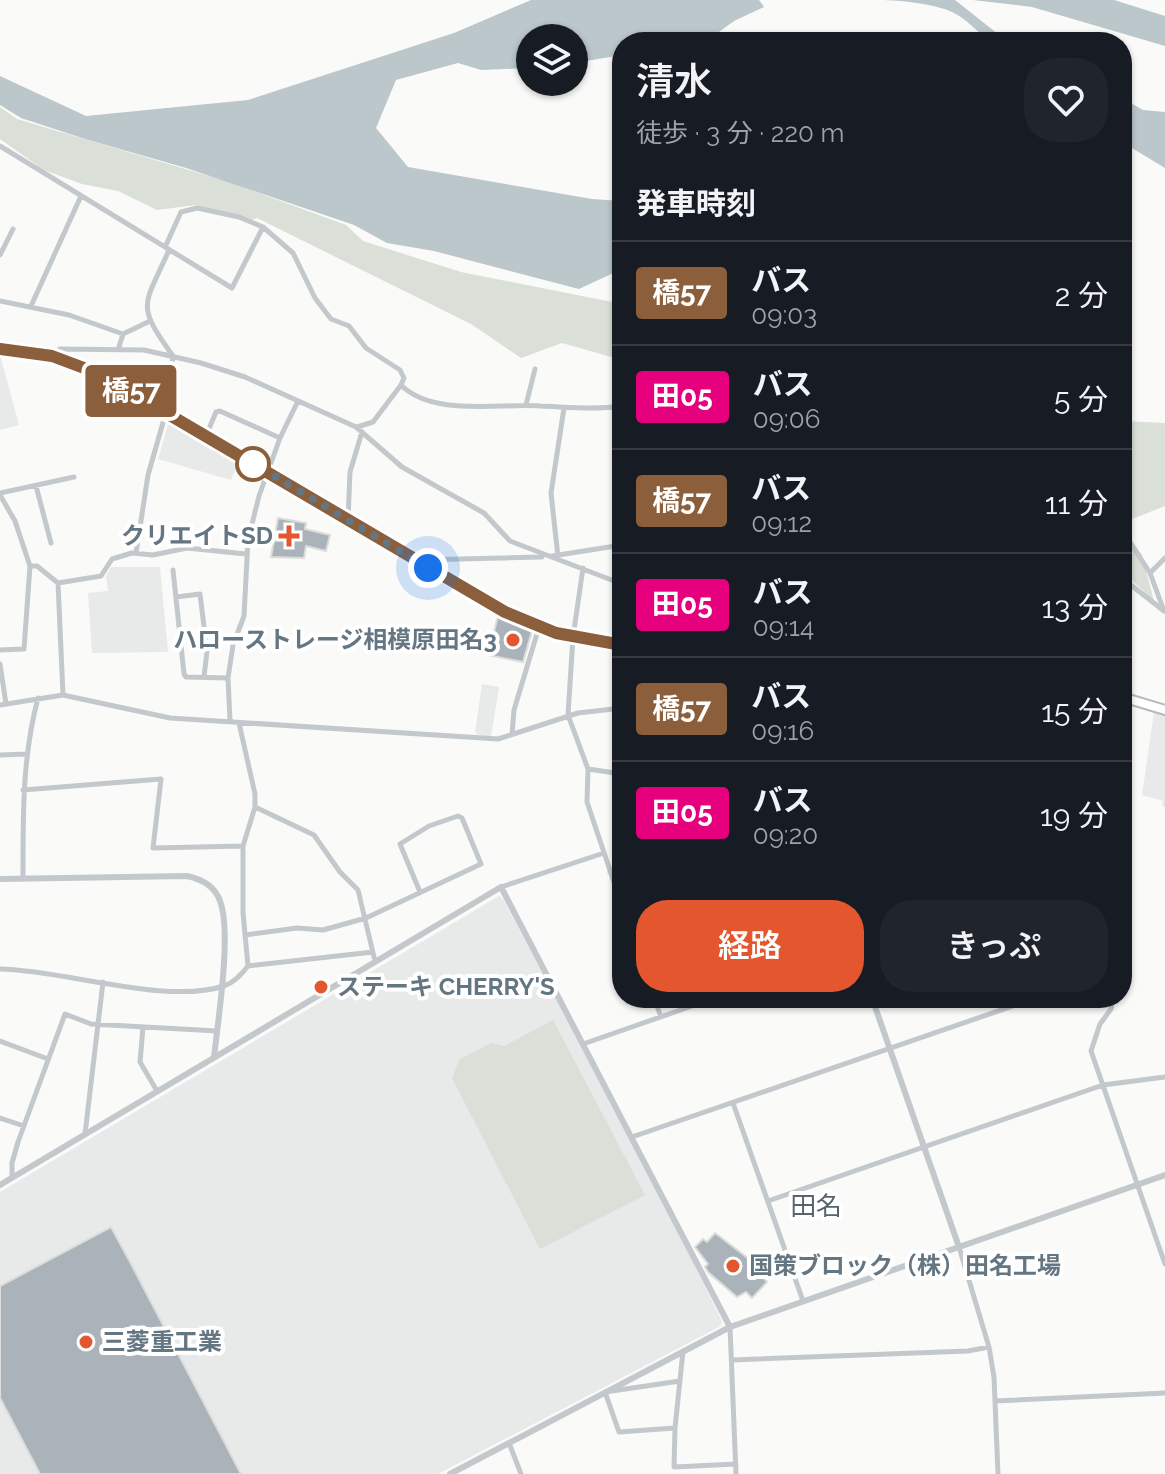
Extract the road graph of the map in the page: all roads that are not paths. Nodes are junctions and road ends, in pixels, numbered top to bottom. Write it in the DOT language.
graph roads {
  1 [pos="0,146"];
  2 [pos="81,196"];
  3 [pos="263,227"];
  4 [pos="13,229"];
  5 [pos="167,248"];
  6 [pos="0,255"];
  7 [pos="0,301"];
  8 [pos="31,306"];
  9 [pos="148,322"];
  10 [pos="123,334"];
  11 [pos="0,349"];
  12 [pos="118,350"];
  13 [pos="52,356"];
  14 [pos="173,356"];
  15 [pos="535,369"];
  16 [pos="401,385"];
  17 [pos="298,401"];
  18 [pos="526,405"];
  19 [pos="612,406"];
  20 [pos="564,408"];
  21 [pos="166,412"];
  22 [pos="359,429"];
  23 [pos="206,436"];
  24 [pos="280,438"];
  25 [pos="268,473"];
  26 [pos="74,477"];
  27 [pos="36,486"];
  28 [pos="0,494"];
  29 [pos="348,520"];
  30 [pos="51,543"];
  31 [pos="1132,545"];
  32 [pos="612,547"];
  33 [pos="136,553"];
  34 [pos="246,554"];
  35 [pos="547,556"];
  36 [pos="558,557"];
  37 [pos="1165,558"];
  38 [pos="413,560"];
  39 [pos="30,566"];
  40 [pos="583,568"];
  41 [pos="173,570"];
  42 [pos="1150,573"];
  43 [pos="612,580"];
  44 [pos="58,583"];
  45 [pos="1132,586"];
  46 [pos="176,597"];
  47 [pos="1165,612"];
  48 [pos="539,627"];
  49 [pos="573,637"];
  50 [pos="612,643"];
  51 [pos="0,650"];
  52 [pos="0,664"];
  53 [pos="204,677"];
  54 [pos="228,678"];
  55 [pos="63,695"];
  56 [pos="38,698"];
  57 [pos="1132,700"];
  58 [pos="3,705"];
  59 [pos="612,708"];
  60 [pos="1165,710"];
  61 [pos="568,715"];
  62 [pos="230,721"];
  63 [pos="239,723"];
  64 [pos="512,734"];
  65 [pos="27,754"];
  66 [pos="0,755"];
  67 [pos="588,769"];
  68 [pos="612,773"];
  69 [pos="23,790"];
  70 [pos="255,807"];
  71 [pos="243,846"];
  72 [pos="604,853"];
  73 [pos="610,872"];
  74 [pos="612,878"];
  75 [pos="0,879"];
  76 [pos="23,879"];
  77 [pos="501,887"];
  78 [pos="420,892"];
  79 [pos="366,918"];
  80 [pos="245,935"];
  81 [pos="373,952"];
  82 [pos="375,961"];
  83 [pos="248,966"];
  84 [pos="0,969"];
  85 [pos="103,982"];
  86 [pos="222,987"];
  87 [pos="658,1008"];
  88 [pos="687,1008"];
  89 [pos="876,1008"];
  90 [pos="1007,1008"];
  91 [pos="1111,1008"];
  92 [pos="661,1017"];
  93 [pos="98,1024"];
  94 [pos="143,1027"];
  95 [pos="217,1031"];
  96 [pos="0,1041"];
  97 [pos="583,1044"];
  98 [pos="890,1049"];
  99 [pos="214,1057"];
  100 [pos="48,1059"];
  101 [pos="1165,1077"];
  102 [pos="1103,1085"];
  103 [pos="157,1091"];
  104 [pos="733,1103"];
  105 [pos="0,1118"];
  106 [pos="24,1126"];
  107 [pos="85,1134"];
  108 [pos="632,1137"];
  109 [pos="923,1148"];
  110 [pos="1165,1175"];
  111 [pos="12,1177"];
  112 [pos="0,1185"];
  113 [pos="1137,1185"];
  114 [pos="768,1201"];
  115 [pos="959,1247"];
  116 [pos="1165,1264"];
  117 [pos="803,1301"];
  118 [pos="730,1327"];
  119 [pos="989,1347"];
  120 [pos="683,1351"];
  121 [pos="732,1360"];
  122 [pos="680,1381"];
  123 [pos="605,1392"];
  124 [pos="1165,1393"];
  125 [pos="995,1401"];
  126 [pos="675,1428"];
  127 [pos="509,1443"];
  128 [pos="736,1464"];
  129 [pos="675,1470"];
  130 [pos="450,1474"];
  131 [pos="521,1474"];
  132 [pos="736,1474"];
  133 [pos="998,1474"];
  1 -- 2 [label="street"];
  2 -- 5 [label="street"];
  2 -- 8 [label="street"];
  3 -- 5 [label="street"];
  3 -- 5 [label="street"];
  3 -- 16 [label="street"];
  4 -- 6 [label="street"];
  5 -- 9 [label="street"];
  7 -- 8 [label="street"];
  8 -- 10 [label="street"];
  9 -- 10 [label="street"];
  9 -- 14 [label="street"];
  10 -- 12 [label="street"];
  11 -- 13 [label="main road"];
  12 -- 13 [label="street"];
  12 -- 14 [label="street"];
  13 -- 21 [label="main road"];
  14 -- 17 [label="street"];
  14 -- 21 [label="street"];
  15 -- 18 [label="street"];
  16 -- 18 [label="street"];
  16 -- 22 [label="street"];
  17 -- 22 [label="street"];
  17 -- 24 [label="street"];
  18 -- 20 [label="street"];
  19 -- 20 [label="street"];
  20 -- 36 [label="street"];
  21 -- 23 [label="main road"];
  21 -- 33 [label="street"];
  22 -- 29 [label="street"];
  22 -- 35 [label="street"];
  23 -- 24 [label="street"];
  23 -- 25 [label="main road"];
  24 -- 25 [label="street"];
  25 -- 29 [label="main road"];
  25 -- 34 [label="street"];
  26 -- 27 [label="street"];
  27 -- 28 [label="street"];
  27 -- 30 [label="street"];
  28 -- 39 [label="street"];
  29 -- 38 [label="main road"];
  31 -- 42 [label="street"];
  32 -- 36 [label="street"];
  33 -- 34 [label="street"];
  33 -- 44 [label="street"];
  34 -- 54 [label="street"];
  35 -- 36 [label="street"];
  35 -- 38 [label="street"];
  36 -- 40 [label="street"];
  37 -- 42 [label="street"];
  38 -- 48 [label="main road"];
  39 -- 44 [label="street"];
  39 -- 51 [label="street"];
  40 -- 43 [label="street"];
  40 -- 49 [label="street"];
  41 -- 46 [label="street"];
  42 -- 47 [label="street"];
  44 -- 55 [label="street"];
  45 -- 47 [label="street"];
  46 -- 53 [label="street"];
  46 -- 53 [label="street"];
  48 -- 49 [label="main road"];
  48 -- 64 [label="street"];
  49 -- 50 [label="main road"];
  49 -- 61 [label="street"];
  52 -- 58 [label="street"];
  53 -- 54 [label="street"];
  54 -- 62 [label="street"];
  55 -- 56 [label="street"];
  55 -- 62 [label="street"];
  56 -- 58 [label="street"];
  56 -- 65 [label="street"];
  57 -- 60 [label="main road"];
  59 -- 61 [label="street"];
  61 -- 64 [label="street"];
  61 -- 67 [label="street"];
  62 -- 63 [label="street"];
  63 -- 64 [label="street"];
  63 -- 70 [label="street"];
  65 -- 66 [label="street"];
  65 -- 69 [label="street"];
  67 -- 68 [label="street"];
  67 -- 72 [label="street"];
  69 -- 71 [label="street"];
  69 -- 76 [label="street"];
  70 -- 71 [label="street"];
  70 -- 79 [label="street"];
  71 -- 80 [label="street"];
  72 -- 73 [label="street"];
  72 -- 77 [label="street"];
  73 -- 74 [label="street"];
  75 -- 76 [label="street"];
  76 -- 86 [label="street"];
  77 -- 82 [label="street"];
  77 -- 97 [label="street"];
  78 -- 78 [label="street"];
  78 -- 79 [label="street"];
  79 -- 80 [label="street"];
  79 -- 81 [label="street"];
  80 -- 83 [label="street"];
  81 -- 82 [label="street"];
  81 -- 83 [label="street"];
  82 -- 99 [label="street"];
  83 -- 86 [label="street"];
  84 -- 85 [label="street"];
  85 -- 86 [label="street"];
  85 -- 93 [label="street"];
  86 -- 95 [label="street"];
  87 -- 92 [label="street"];
  88 -- 92 [label="street"];
  89 -- 98 [label="street"];
  90 -- 98 [label="street"];
  91 -- 102 [label="street"];
  92 -- 97 [label="street"];
  93 -- 94 [label="street"];
  93 -- 100 [label="street"];
  93 -- 107 [label="street"];
  94 -- 95 [label="street"];
  94 -- 103 [label="street"];
  95 -- 99 [label="street"];
  96 -- 100 [label="street"];
  97 -- 108 [label="street"];
  98 -- 104 [label="street"];
  98 -- 109 [label="street"];
  99 -- 103 [label="street"];
  100 -- 106 [label="street"];
  101 -- 102 [label="street"];
  102 -- 109 [label="street"];
  102 -- 113 [label="street"];
  103 -- 107 [label="street"];
  104 -- 108 [label="street"];
  104 -- 114 [label="street"];
  105 -- 106 [label="street"];
  106 -- 111 [label="street"];
  107 -- 111 [label="street"];
  108 -- 118 [label="street"];
  109 -- 114 [label="street"];
  109 -- 115 [label="street"];
  110 -- 113 [label="street"];
  111 -- 112 [label="street"];
  113 -- 115 [label="street"];
  113 -- 116 [label="street"];
  114 -- 117 [label="street"];
  115 -- 117 [label="street"];
  115 -- 119 [label="street"];
  117 -- 118 [label="street"];
  118 -- 120 [label="street"];
  118 -- 121 [label="street"];
  119 -- 121 [label="street"];
  119 -- 125 [label="street"];
  120 -- 122 [label="street"];
  120 -- 123 [label="street"];
  121 -- 128 [label="street"];
  122 -- 123 [label="street"];
  122 -- 126 [label="street"];
  123 -- 126 [label="street"];
  123 -- 127 [label="street"];
  124 -- 125 [label="street"];
  125 -- 133 [label="street"];
  126 -- 129 [label="street"];
  127 -- 130 [label="street"];
  127 -- 131 [label="street"];
  128 -- 129 [label="street"];
  128 -- 132 [label="street"];
}
